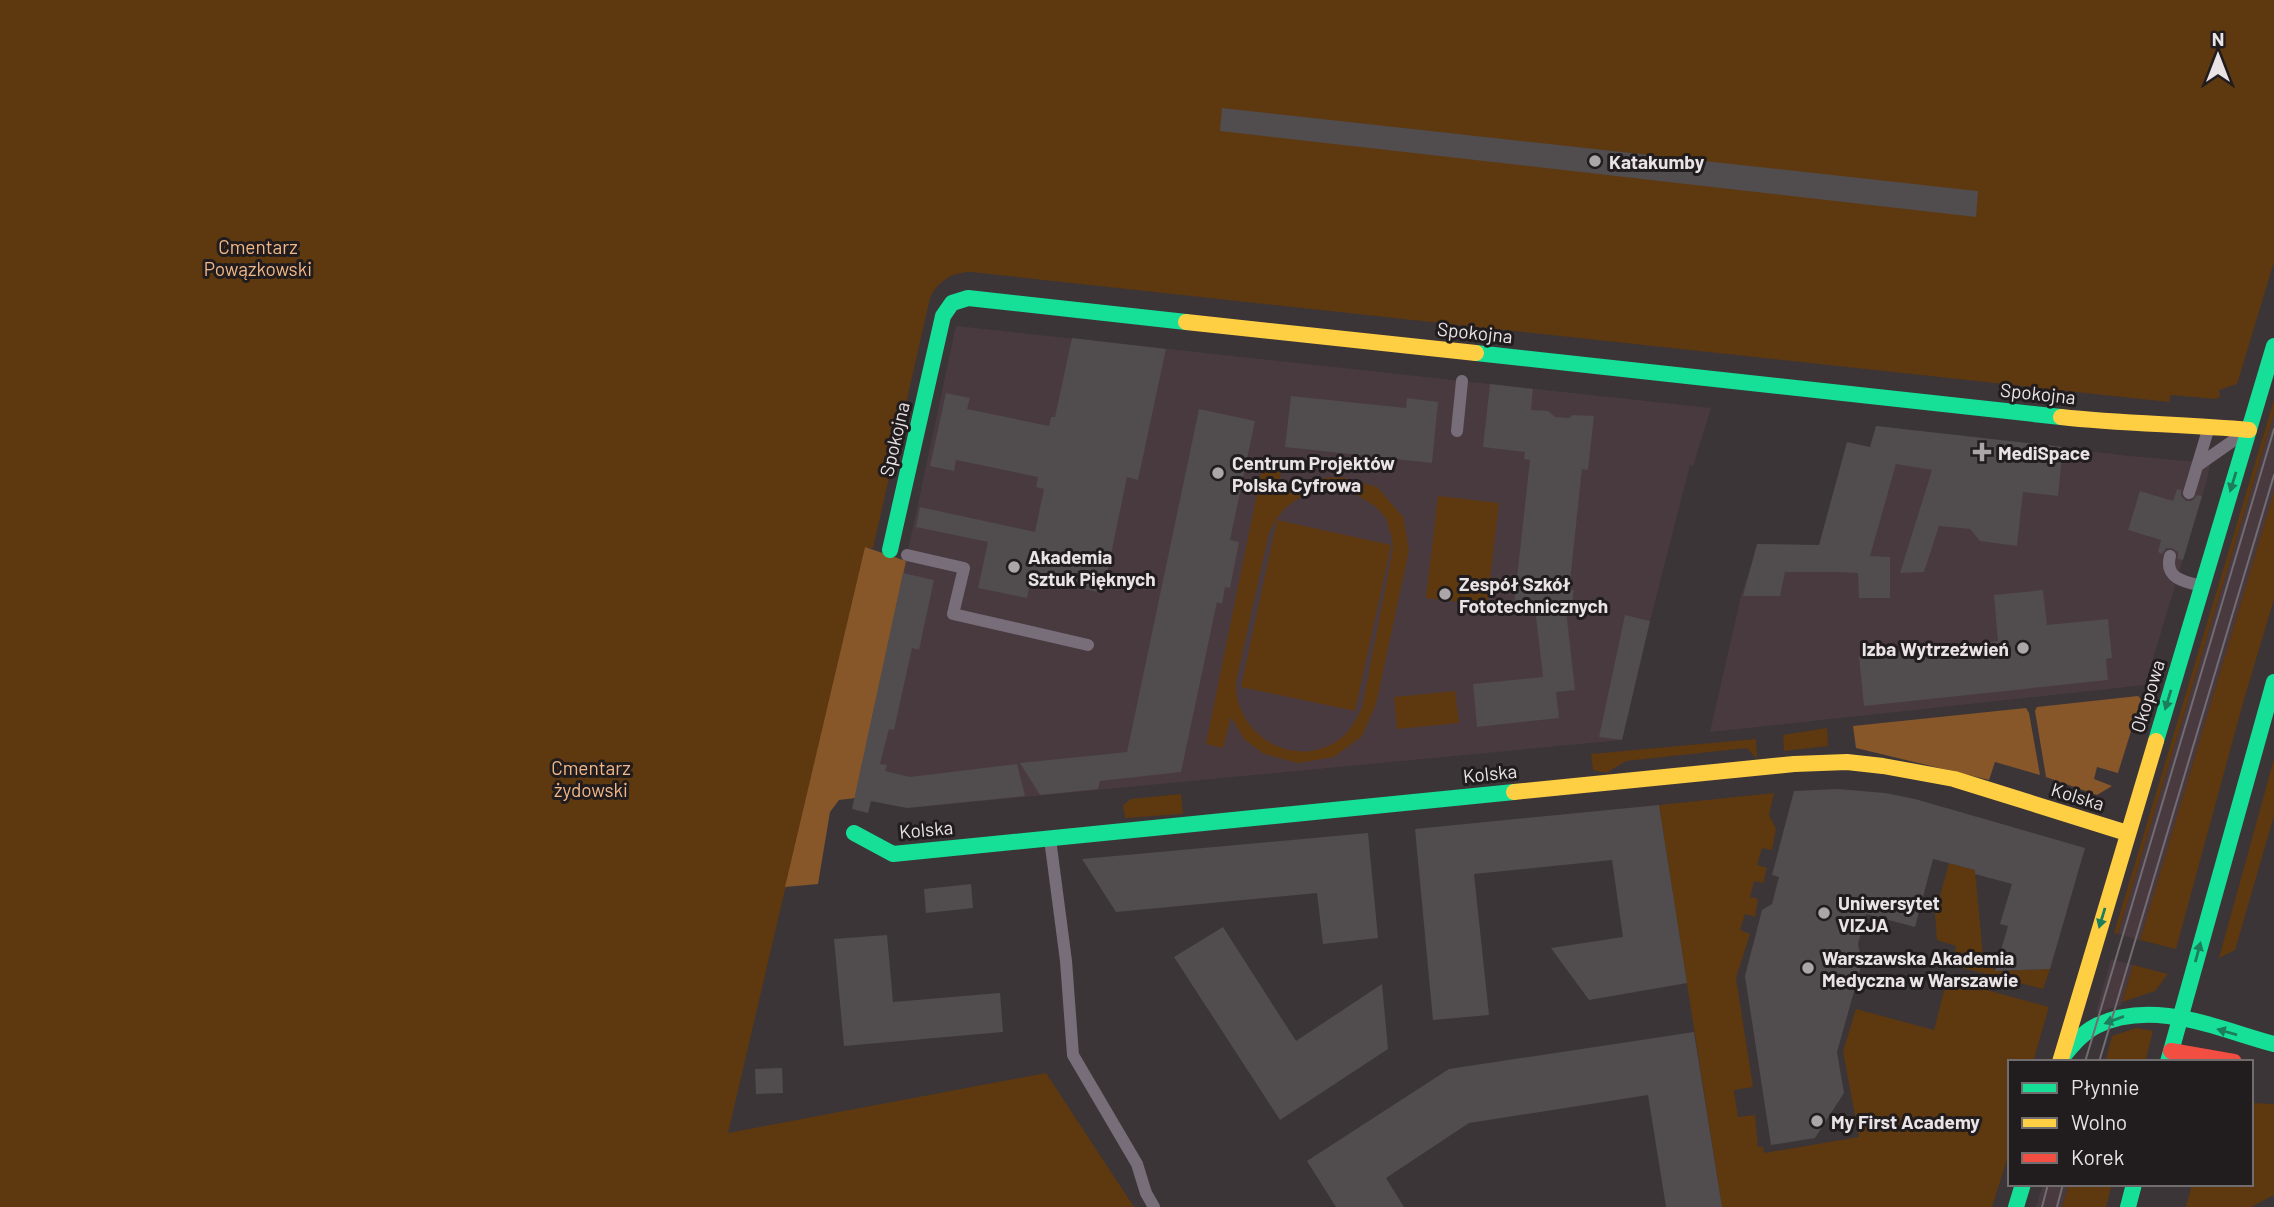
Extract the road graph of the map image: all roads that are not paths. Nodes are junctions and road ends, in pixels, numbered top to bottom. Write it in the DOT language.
graph roads {
  1 [pos="2274,346"];
  2 [pos="1462,381"];
  3 [pos="2209,426"];
  4 [pos="2249,430"];
  5 [pos="1457,431"];
  6 [pos="2197,466"];
  7 [pos="2189,493"];
  8 [pos="890,550"];
  9 [pos="907,555"];
  10 [pos="2170,556"];
  11 [pos="2202,586"];
  12 [pos="1088,645"];
  13 [pos="2274,682"];
  14 [pos="854,833"];
  15 [pos="2127,833"];
  16 [pos="1049,839"];
  17 [pos="2180,1018"];
  18 [pos="2274,1044"];
  19 [pos="2170,1056"];
  20 [pos="2061,1060"];
  21 [pos="2213,1060"];
  22 [pos="2022,1186"];
  23 [pos="2133,1186"];
  24 [pos="1154,1207"];
  25 [pos="2016,1207"];
  26 [pos="2128,1207"];
  1 -- 4 [label="street, Okopowa"];
  2 -- 5 [label="lane"];
  3 -- 4 [label="street, Spokojna"];
  3 -- 6 [label="lane"];
  3 -- 8 [label="street, Spokojna"];
  4 -- 6 [label="lane"];
  4 -- 11 [label="street, Okopowa, one-way"];
  6 -- 7 [label="lane"];
  9 -- 12 [label="lane"];
  10 -- 11 [label="lane"];
  11 -- 15 [label="street, Okopowa, one-way"];
  17 -- 13 [label="street, one-way"];
  14 -- 16 [label="street, Kolska"];
  15 -- 16 [label="street, Kolska"];
  15 -- 20 [label="street, Okopowa, one-way"];
  16 -- 24 [label="lane"];
  18 -- 17 [label="street, Okopowa, one-way"];
  17 -- 19 [label="street"];
  17 -- 20 [label="street, Okopowa, one-way"];
  19 -- 21 [label="street"];
  22 -- 25 [label="street"];
  23 -- 26 [label="street"];
}
